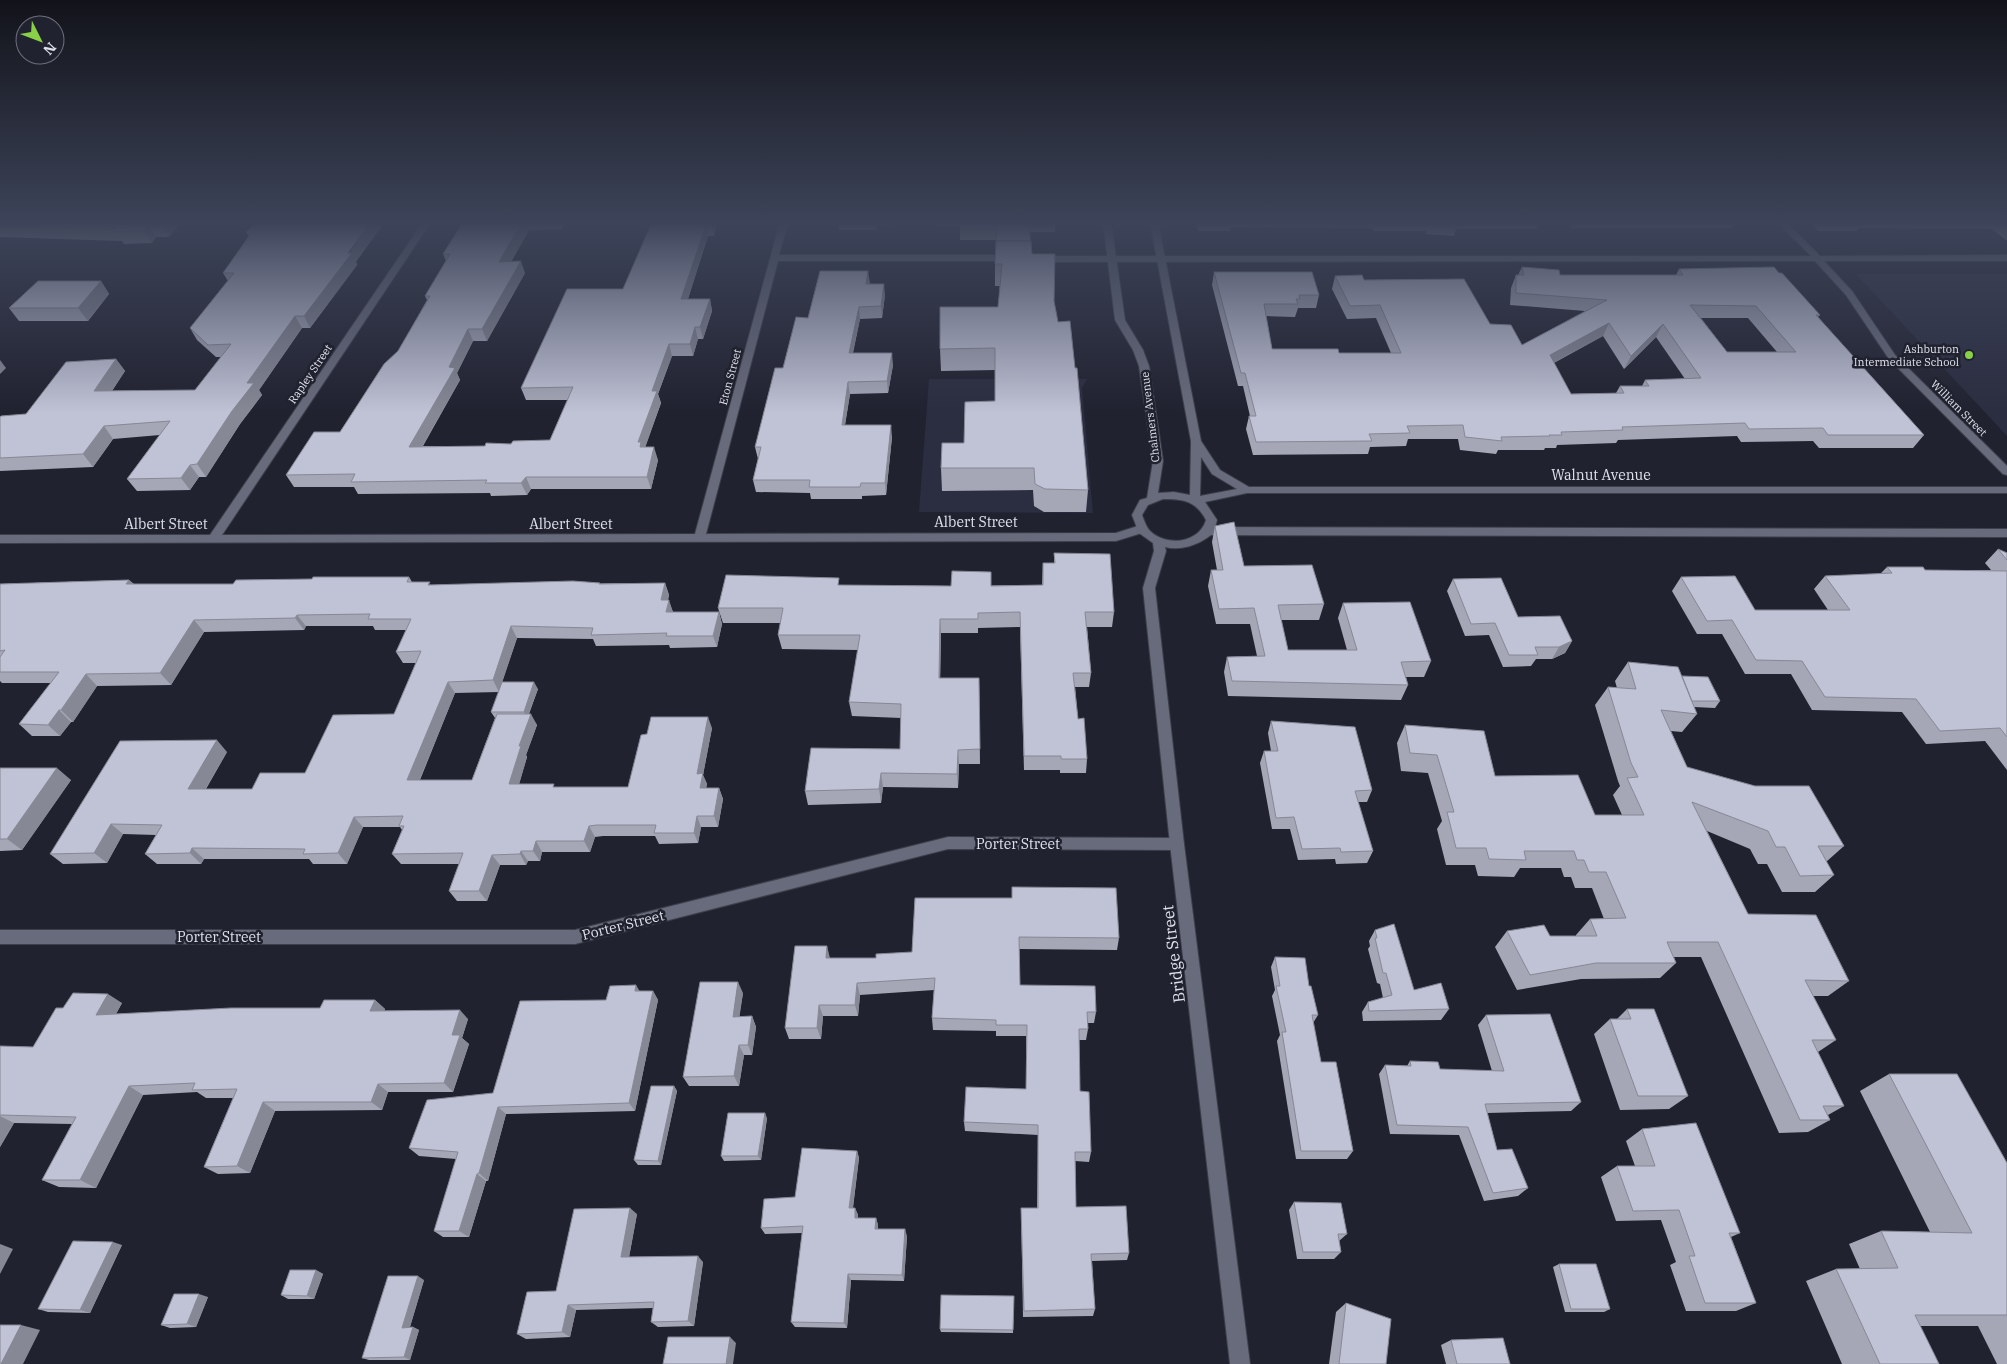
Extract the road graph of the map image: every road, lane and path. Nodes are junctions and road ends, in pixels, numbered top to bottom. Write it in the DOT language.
graph roads {
  1 [pos="384,286"];
  2 [pos="767,286"];
  3 [pos="1115,286"];
  4 [pos="1165,286"];
  5 [pos="1842,286"];
  6 [pos="1196,441"];
  7 [pos="2007,472"];
  8 [pos="1247,490"];
  9 [pos="2007,490"];
  10 [pos="1152,498"];
  11 [pos="1195,500"];
  12 [pos="1141,529"];
  13 [pos="1208,531"];
  14 [pos="2007,533"];
  15 [pos="699,538"];
  16 [pos="213,539"];
  17 [pos="0,540"];
  18 [pos="1158,541"];
  19 [pos="1177,844"];
  20 [pos="0,937"];
  21 [pos="1240,1364"];
  1 -- 16 [label="street, Rapley Street"];
  2 -- 15 [label="street, Eton Street"];
  3 -- 10 [label="street, Chalmers Avenue"];
  4 -- 6 [label="street"];
  5 -- 7 [label="street, William Street"];
  6 -- 8 [label="street"];
  6 -- 11 [label="street"];
  8 -- 9 [label="street, Walnut Avenue"];
  8 -- 11 [label="street, Walnut Avenue"];
  10 -- 11 [label="street"];
  10 -- 12 [label="street"];
  11 -- 13 [label="street"];
  12 -- 15 [label="street, Albert Street"];
  12 -- 18 [label="street"];
  13 -- 14 [label="street"];
  13 -- 18 [label="street"];
  15 -- 16 [label="street, Albert Street"];
  16 -- 17 [label="street, Albert Street"];
  18 -- 19 [label="street, Bridge Street"];
  19 -- 20 [label="street, Porter Street"];
  19 -- 21 [label="street, Bridge Street"];
}
